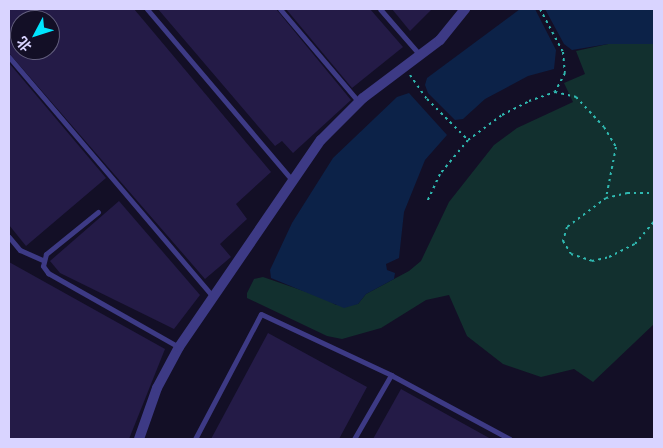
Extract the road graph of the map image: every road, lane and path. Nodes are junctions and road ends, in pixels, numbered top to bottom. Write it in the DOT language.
graph roads {
  1 [pos="147,9"];
  2 [pos="280,9"];
  3 [pos="380,9"];
  4 [pos="465,9"];
  5 [pos="540,9"];
  6 [pos="420,55"];
  7 [pos="9,57"];
  8 [pos="404,68"];
  9 [pos="555,92"];
  10 [pos="359,102"];
  11 [pos="468,140"];
  12 [pos="293,181"];
  13 [pos="654,193"];
  14 [pos="606,198"];
  15 [pos="428,200"];
  16 [pos="98,212"];
  17 [pos="654,221"];
  18 [pos="9,237"];
  19 [pos="42,260"];
  20 [pos="214,297"];
  21 [pos="179,348"];
  22 [pos="391,375"];
  23 [pos="139,439"];
  24 [pos="195,439"];
  25 [pos="354,439"];
  26 [pos="510,439"];
  1 -- 12 [label="lane"];
  2 -- 10 [label="lane"];
  3 -- 6 [label="lane"];
  4 -- 6 [label="street"];
  5 -- 9 [label="path"];
  6 -- 8 [label="street"];
  7 -- 20 [label="lane"];
  8 -- 10 [label="street"];
  8 -- 11 [label="path"];
  9 -- 11 [label="path"];
  9 -- 14 [label="path"];
  10 -- 12 [label="street"];
  11 -- 15 [label="path"];
  12 -- 20 [label="street"];
  13 -- 14 [label="path"];
  14 -- 17 [label="path"];
  16 -- 19 [label="lane"];
  18 -- 19 [label="lane"];
  19 -- 21 [label="lane"];
  20 -- 21 [label="street"];
  21 -- 23 [label="street"];
  22 -- 24 [label="lane"];
  22 -- 25 [label="lane"];
  22 -- 26 [label="lane"];
}
